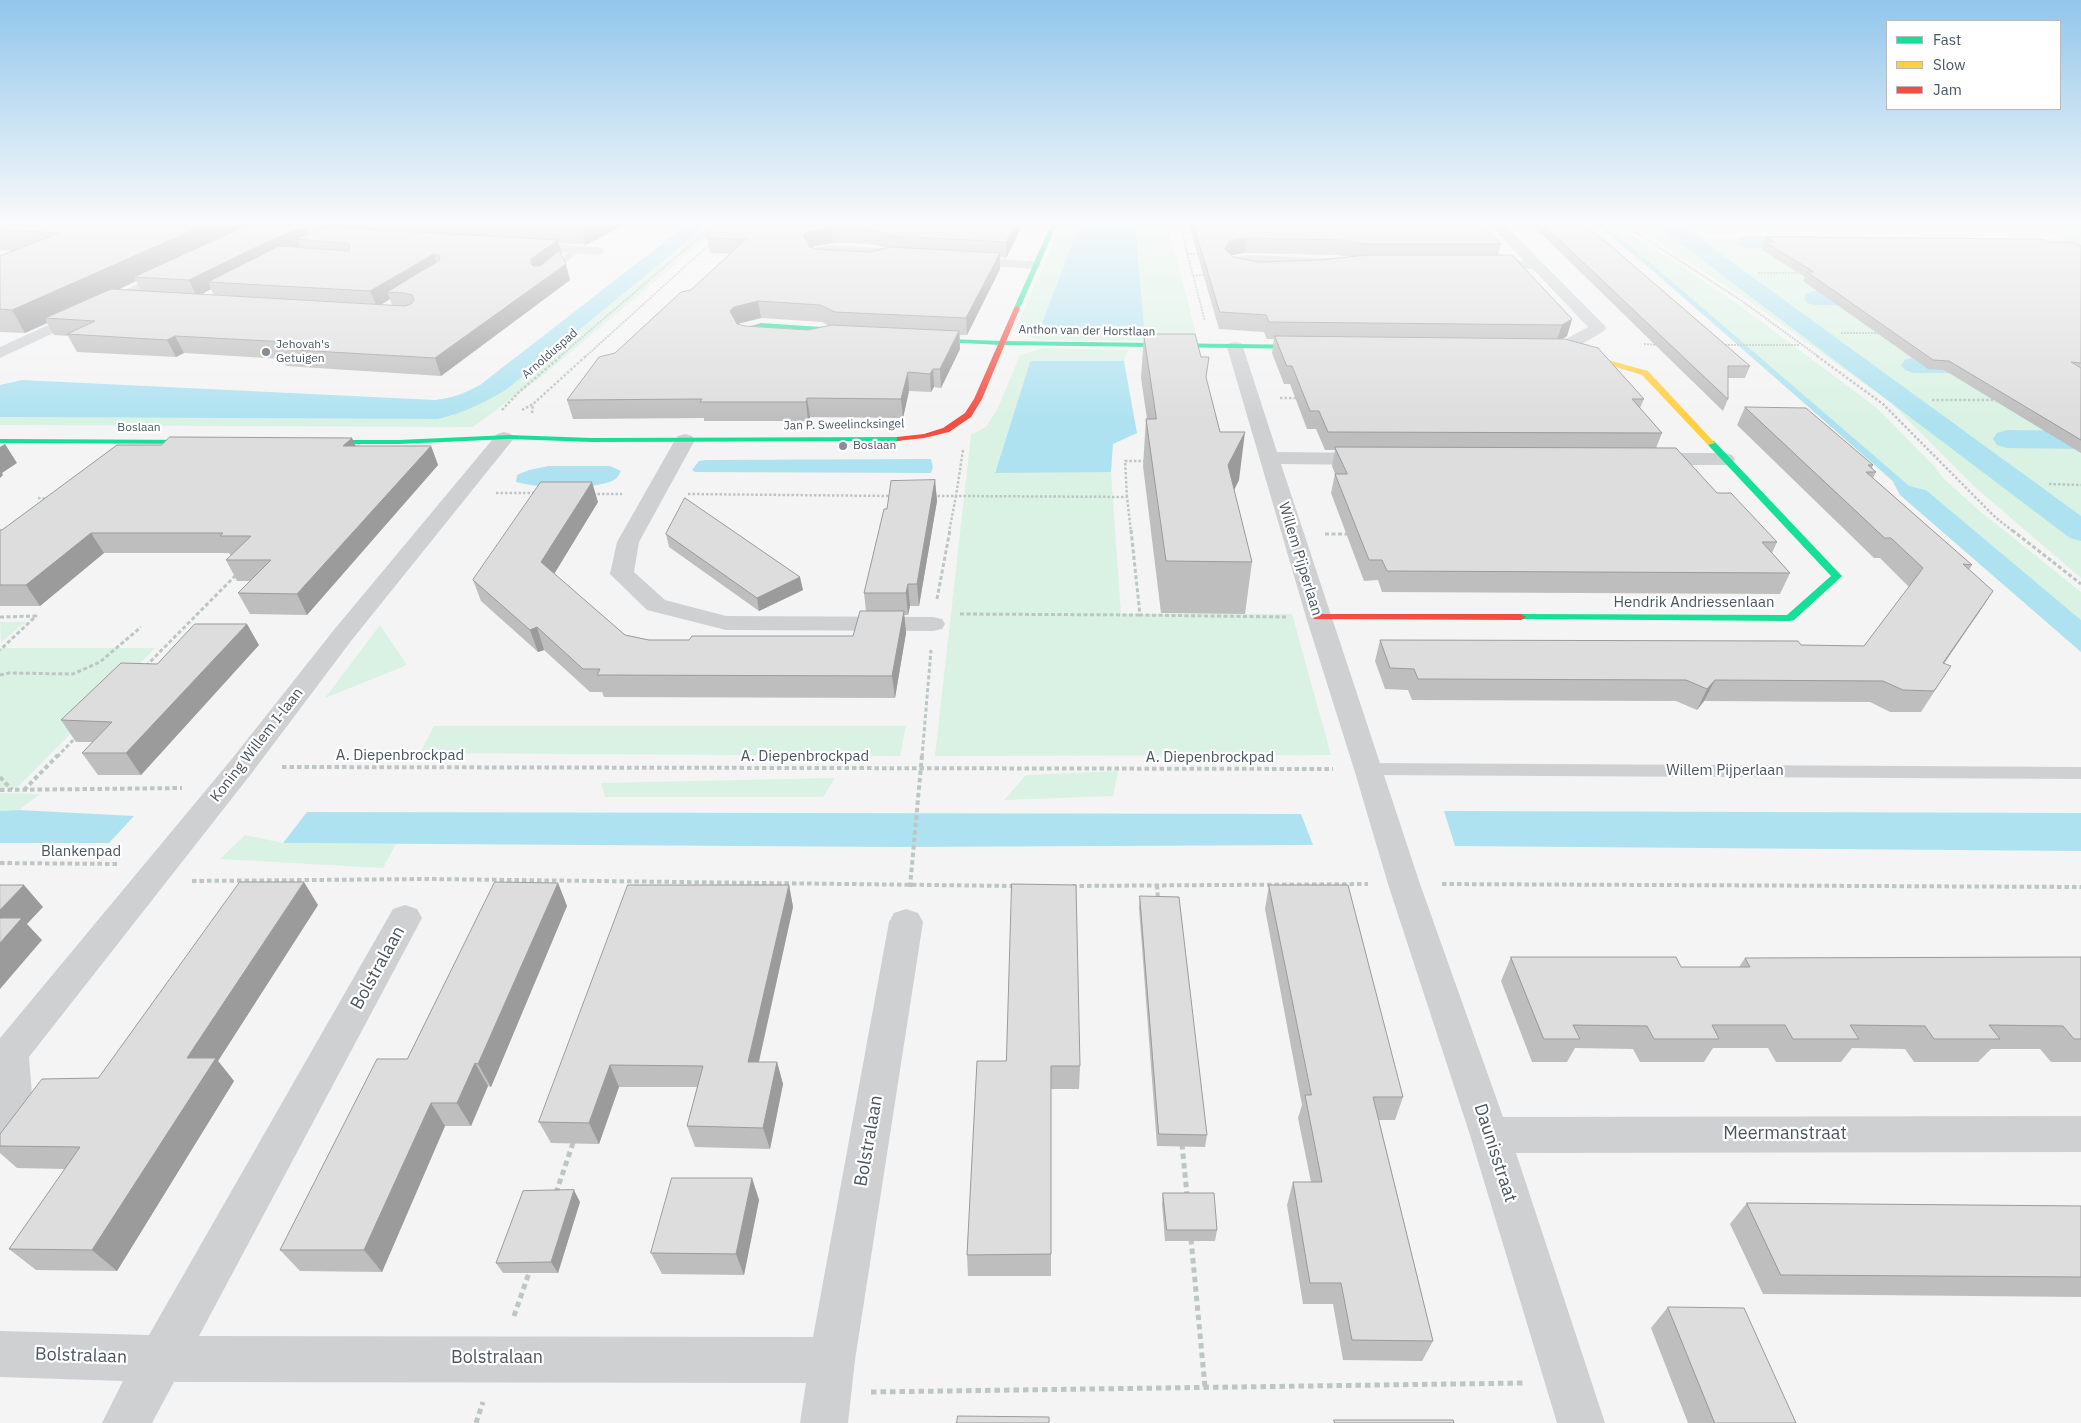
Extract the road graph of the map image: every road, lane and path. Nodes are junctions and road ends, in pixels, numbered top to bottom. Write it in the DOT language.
graph roads {
  1 [pos="138,288"];
  2 [pos="640,288"];
  3 [pos="661,288"];
  4 [pos="1024,288"];
  5 [pos="1202,288"];
  6 [pos="1560,288"];
  7 [pos="1723,288"];
  8 [pos="116,299"];
  9 [pos="146,300"];
  10 [pos="1841,333"];
  11 [pos="1889,333"];
  12 [pos="833,336"];
  13 [pos="863,337"];
  14 [pos="774,339"];
  15 [pos="913,339"];
  16 [pos="818,340"];
  17 [pos="1002,343"];
  18 [pos="1717,345"];
  19 [pos="1801,345"];
  20 [pos="1223,347"];
  21 [pos="1325,347"];
  22 [pos="1556,349"];
  23 [pos="0,353"];
  24 [pos="1251,398"];
  25 [pos="1301,398"];
  26 [pos="1932,400"];
  27 [pos="2002,400"];
  28 [pos="532,404"];
  29 [pos="942,432"];
  30 [pos="685,440"];
  31 [pos="0,441"];
  32 [pos="428,441"];
  33 [pos="492,441"];
  34 [pos="215,442"];
  35 [pos="304,442"];
  36 [pos="1270,458"];
  37 [pos="1389,459"];
  38 [pos="1626,459"];
  39 [pos="1725,459"];
  40 [pos="1154,461"];
  41 [pos="2049,484"];
  42 [pos="2081,485"];
  43 [pos="458,493"];
  44 [pos="536,493"];
  45 [pos="586,494"];
  46 [pos="654,494"];
  47 [pos="898,496"];
  48 [pos="927,496"];
  49 [pos="956,496"];
  50 [pos="1127,497"];
  51 [pos="38,498"];
  52 [pos="54,500"];
  53 [pos="1293,534"];
  54 [pos="1353,534"];
  55 [pos="243,568"];
  56 [pos="2081,584"];
  57 [pos="1140,615"];
  58 [pos="0,617"];
  59 [pos="1318,617"];
  60 [pos="933,624"];
  61 [pos="141,627"];
  62 [pos="0,650"];
  63 [pos="141,671"];
  64 [pos="0,675"];
  65 [pos="79,734"];
  66 [pos="920,769"];
  67 [pos="1369,769"];
  68 [pos="2081,773"];
  69 [pos="0,777"];
  70 [pos="233,777"];
  71 [pos="0,790"];
  72 [pos="12,790"];
  73 [pos="24,790"];
  74 [pos="0,864"];
  75 [pos="911,866"];
  76 [pos="155,873"];
  77 [pos="666,882"];
  78 [pos="1404,884"];
  79 [pos="1157,885"];
  80 [pos="1018,886"];
  81 [pos="1068,886"];
  82 [pos="2081,888"];
  83 [pos="663,891"];
  84 [pos="1159,905"];
  85 [pos="405,918"];
  86 [pos="906,922"];
  87 [pos="5,1054"];
  88 [pos="0,1126"];
  89 [pos="2081,1134"];
  90 [pos="1490,1135"];
  91 [pos="575,1137"];
  92 [pos="1182,1141"];
  93 [pos="1187,1200"];
  94 [pos="553,1202"];
  95 [pos="1190,1230"];
  96 [pos="531,1266"];
  97 [pos="0,1354"];
  98 [pos="162,1358"];
  99 [pos="500,1358"];
  100 [pos="1568,1382"];
  101 [pos="1205,1387"];
  102 [pos="828,1392"];
  103 [pos="126,1423"];
  104 [pos="476,1423"];
  105 [pos="1581,1423"];
  1 -- 8 [label="street"];
  2 -- 33 [label="path, Arnolduspad"];
  3 -- 28 [label="path, Arnolduspad"];
  4 -- 17 [label="street, Jan P. Sweelincksingel"];
  5 -- 20 [label="path"];
  6 -- 22 [label="street"];
  7 -- 19 [label="path"];
  8 -- 9 [label="street"];
  8 -- 23 [label="street"];
  10 -- 11 [label="path"];
  12 -- 13 [label="street"];
  12 -- 14 [label="street"];
  12 -- 16 [label="street"];
  15 -- 17 [label="street, Anthon van der Horstlaan"];
  17 -- 20 [label="street, Anthon van der Horstlaan"];
  17 -- 29 [label="street, Jan P. Sweelincksingel"];
  18 -- 19 [label="path"];
  19 -- 56 [label="path"];
  20 -- 21 [label="street, Anthon van der Horstlaan"];
  20 -- 24 [label="street, Willem Pijperlaan"];
  22 -- 39 [label="street, Hendrik Andriessenlaan"];
  24 -- 25 [label="path"];
  24 -- 36 [label="street, Willem Pijperlaan"];
  26 -- 27 [label="path"];
  29 -- 30 [label="street, Jan P. Sweelincksingel"];
  29 -- 49 [label="path"];
  30 -- 33 [label="street, Jan P. Sweelincksingel"];
  30 -- 46 [label="street"];
  31 -- 34 [label="street, Boslaan"];
  32 -- 33 [label="street"];
  32 -- 33 [label="street"];
  32 -- 35 [label="street"];
  33 -- 43 [label="street, Koning Willem I-laan"];
  36 -- 37 [label="street"];
  36 -- 53 [label="street, Willem Pijperlaan"];
  38 -- 39 [label="street"];
  39 -- 59 [label="street, Hendrik Andriessenlaan"];
  40 -- 50 [label="path"];
  41 -- 42 [label="path"];
  43 -- 44 [label="path"];
  43 -- 70 [label="street, Koning Willem I-laan"];
  45 -- 46 [label="path"];
  46 -- 47 [label="path"];
  46 -- 60 [label="street"];
  48 -- 49 [label="path"];
  49 -- 50 [label="path"];
  49 -- 60 [label="path"];
  50 -- 57 [label="path"];
  51 -- 52 [label="path"];
  53 -- 54 [label="path"];
  53 -- 59 [label="street, Willem Pijperlaan"];
  55 -- 63 [label="path"];
  57 -- 59 [label="path"];
  57 -- 60 [label="path"];
  58 -- 62 [label="path"];
  59 -- 67 [label="street, Willem Pijperlaan"];
  60 -- 66 [label="path"];
  61 -- 64 [label="path"];
  65 -- 73 [label="path"];
  66 -- 67 [label="path, A. Diepenbrockpad"];
  66 -- 70 [label="path, A. Diepenbrockpad"];
  66 -- 75 [label="path"];
  67 -- 68 [label="lane, Willem Pijperlaan"];
  67 -- 78 [label="street, Willem Pijperlaan"];
  69 -- 72 [label="path"];
  70 -- 73 [label="path, A. Diepenbrockpad"];
  70 -- 76 [label="street, Koning Willem I-laan"];
  71 -- 72 [label="path, A. Diepenbrockpad"];
  72 -- 73 [label="path, A. Diepenbrockpad"];
  74 -- 76 [label="path, Blankenpad"];
  76 -- 77 [label="path, Blankenpad"];
  76 -- 87 [label="street, Koning Willem I-laan"];
  77 -- 80 [label="path, Blankenpad"];
  77 -- 83 [label="path"];
  78 -- 79 [label="path"];
  78 -- 82 [label="path"];
  78 -- 90 [label="street, Daunisstraat"];
  79 -- 81 [label="path"];
  79 -- 84 [label="path"];
  85 -- 98 [label="street, Bolstralaan"];
  86 -- 102 [label="street, Bolstralaan"];
  87 -- 88 [label="street"];
  89 -- 90 [label="street, Meermanstraat"];
  90 -- 100 [label="street, Daunisstraat"];
  91 -- 94 [label="path"];
  92 -- 93 [label="path"];
  95 -- 101 [label="path"];
  96 -- 99 [label="path"];
  97 -- 98 [label="street, Bolstralaan"];
  98 -- 99 [label="street, Bolstralaan"];
  98 -- 103 [label="street, Bolstralaan"];
  99 -- 102 [label="street, Bolstralaan"];
  99 -- 104 [label="path"];
  100 -- 101 [label="path"];
  100 -- 105 [label="street, Daunisstraat"];
  101 -- 102 [label="path"];
}
